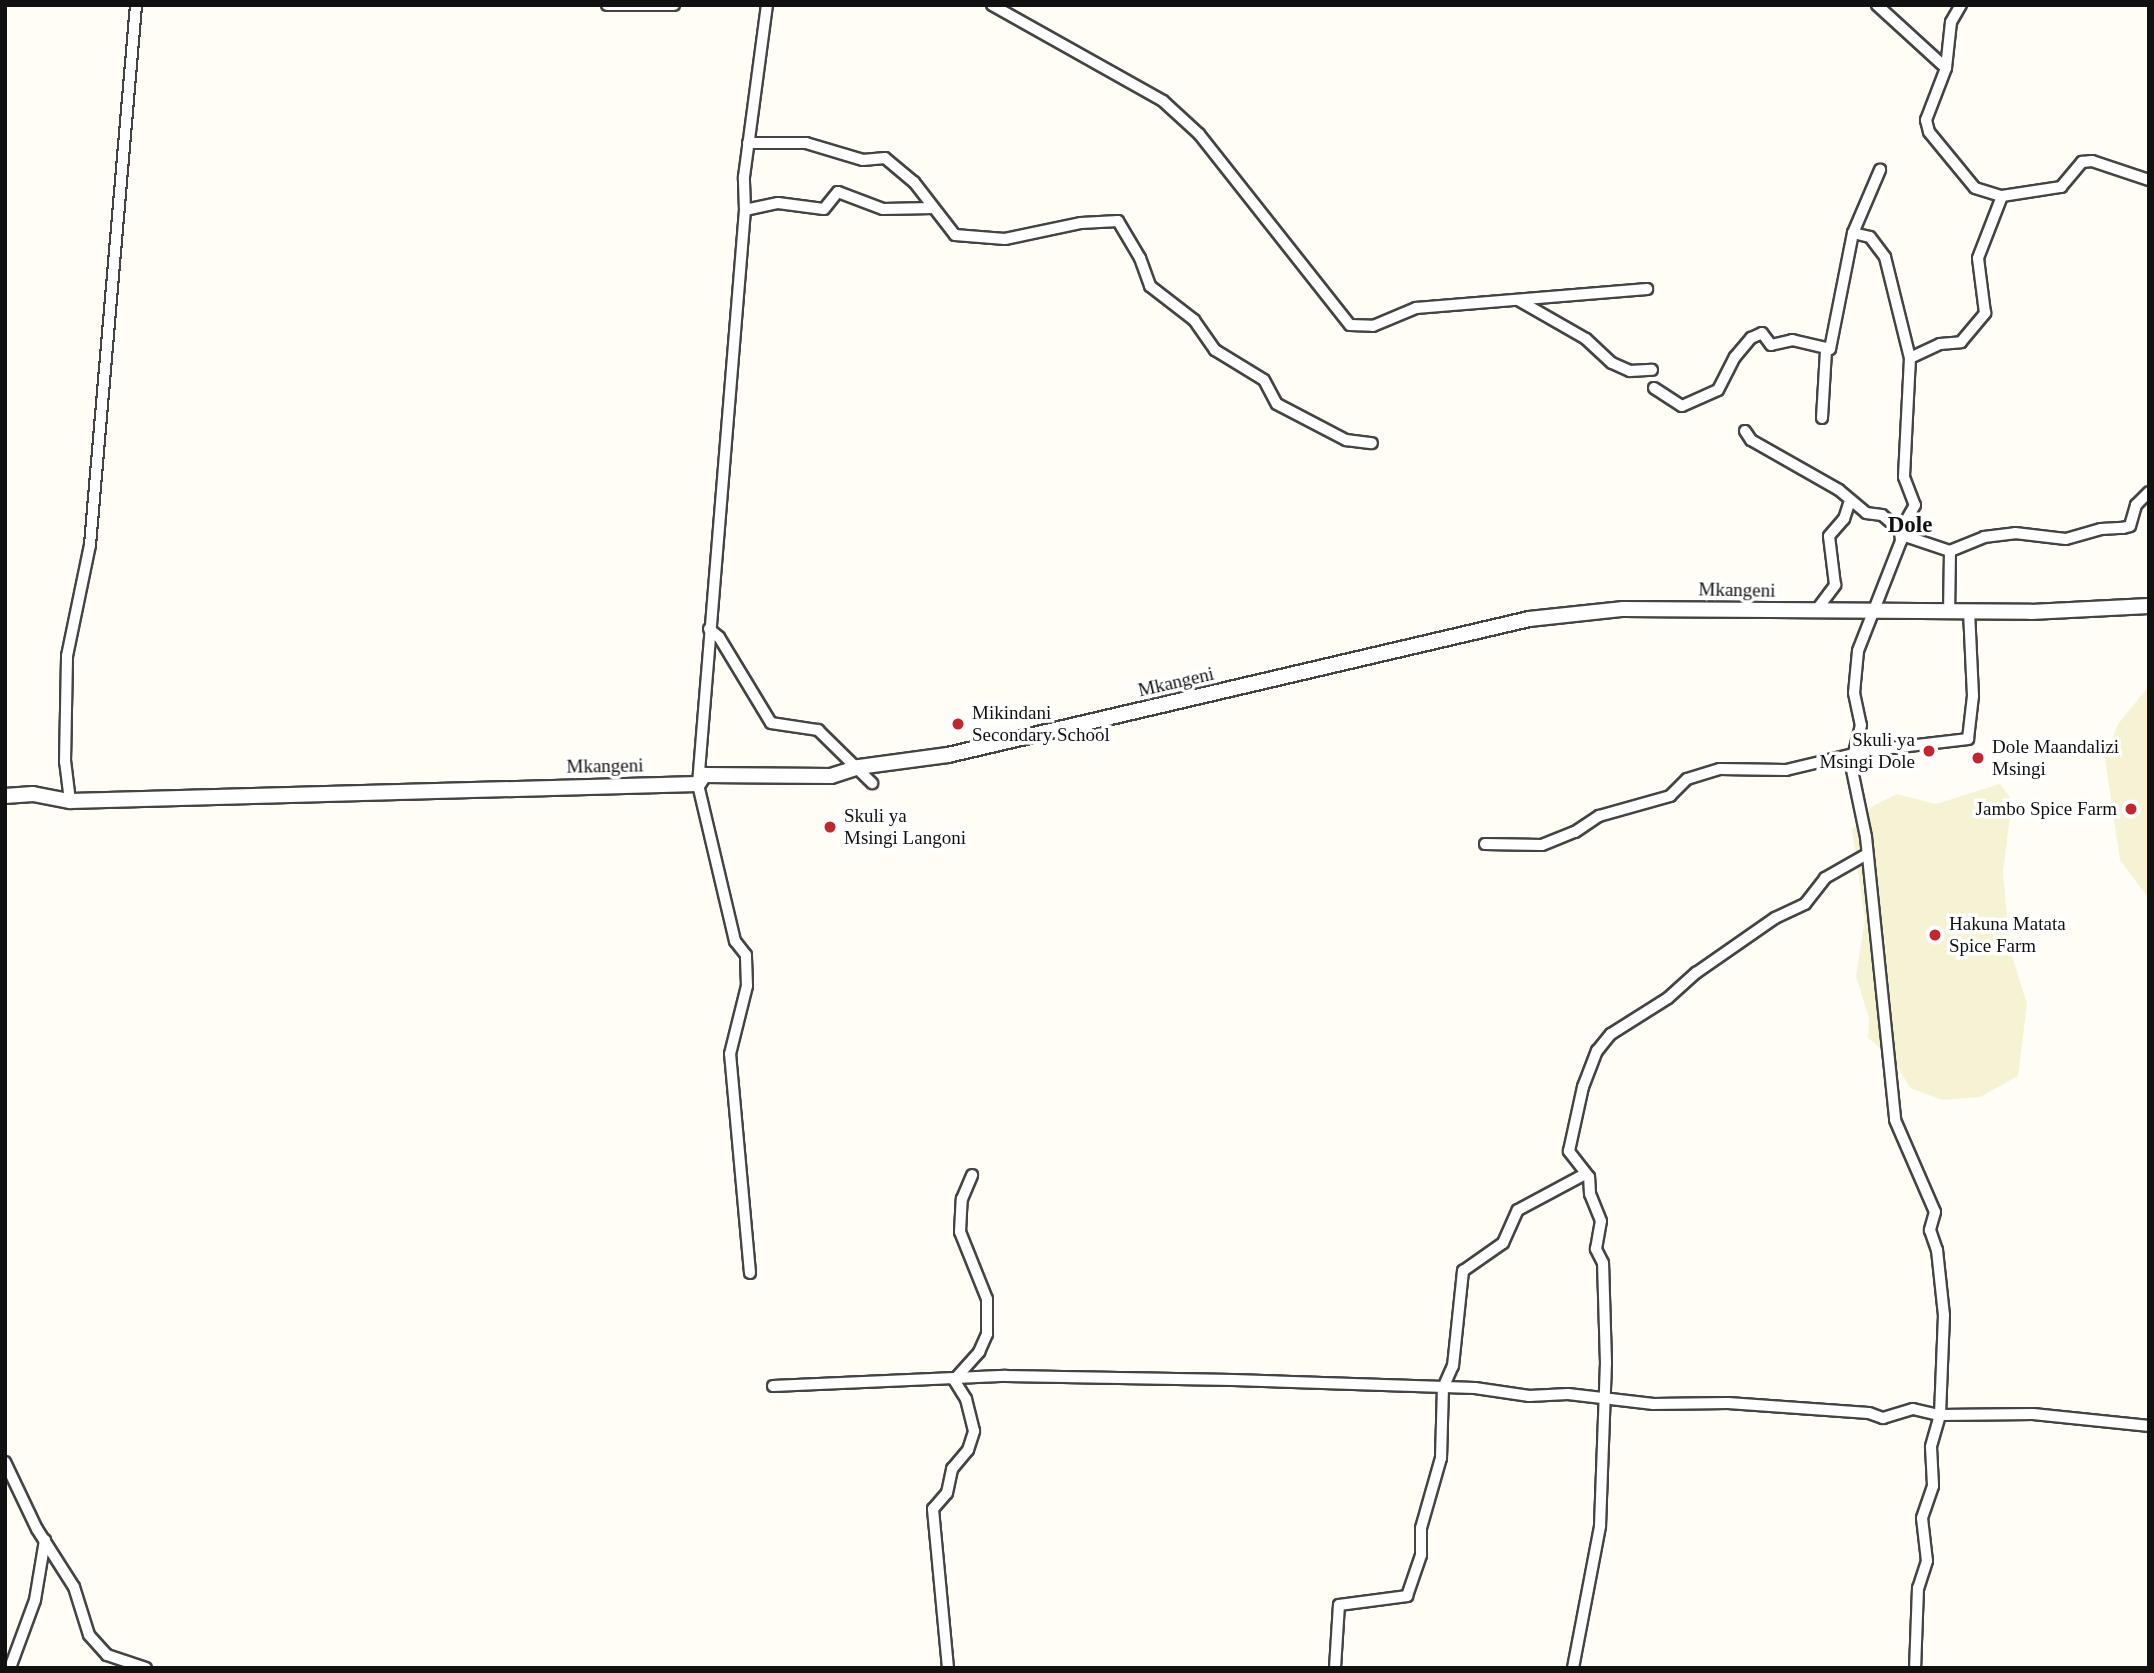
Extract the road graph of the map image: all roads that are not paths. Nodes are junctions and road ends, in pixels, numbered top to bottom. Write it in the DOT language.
graph roads {
  1 [pos="136,5"];
  2 [pos="607,5"];
  3 [pos="674,5"];
  4 [pos="767,5"];
  5 [pos="992,5"];
  6 [pos="1877,5"];
  7 [pos="1961,5"];
  8 [pos="1946,68"];
  9 [pos="748,143"];
  10 [pos="1880,170"];
  11 [pos="2149,180"];
  12 [pos="2001,196"];
  13 [pos="933,208"];
  14 [pos="745,210"];
  15 [pos="1853,233"];
  16 [pos="1647,289"];
  17 [pos="1518,300"];
  18 [pos="1826,350"];
  19 [pos="1910,358"];
  20 [pos="1653,370"];
  21 [pos="1654,388"];
  22 [pos="1822,418"];
  23 [pos="1745,431"];
  24 [pos="1372,443"];
  25 [pos="2149,492"];
  26 [pos="1850,501"];
  27 [pos="1900,531"];
  28 [pos="1950,551"];
  29 [pos="2149,606"];
  30 [pos="1969,611"];
  31 [pos="1815,612"];
  32 [pos="1870,612"];
  33 [pos="1949,612"];
  34 [pos="709,629"];
  35 [pos="1853,754"];
  36 [pos="859,767"];
  37 [pos="872,783"];
  38 [pos="698,784"];
  39 [pos="5,796"];
  40 [pos="70,801"];
  41 [pos="1485,844"];
  42 [pos="1867,854"];
  43 [pos="1585,1174"];
  44 [pos="972,1175"];
  45 [pos="750,1273"];
  46 [pos="954,1380"];
  47 [pos="773,1386"];
  48 [pos="1443,1388"];
  49 [pos="1602,1397"];
  50 [pos="1940,1415"];
  51 [pos="2149,1426"];
  52 [pos="5,1462"];
  53 [pos="45,1540"];
  54 [pos="10,1668"];
  55 [pos="146,1668"];
  56 [pos="948,1668"];
  57 [pos="1335,1668"];
  58 [pos="1573,1668"];
  59 [pos="1915,1668"];
  1 -- 40 [label="street"];
  2 -- 3 [label="street"];
  4 -- 9 [label="street"];
  5 -- 17 [label="street"];
  6 -- 8 [label="street"];
  7 -- 8 [label="street"];
  8 -- 12 [label="street"];
  9 -- 13 [label="street"];
  9 -- 14 [label="street"];
  10 -- 15 [label="street"];
  11 -- 12 [label="street"];
  12 -- 19 [label="street"];
  13 -- 14 [label="street"];
  13 -- 24 [label="street"];
  14 -- 34 [label="street"];
  15 -- 18 [label="street"];
  15 -- 19 [label="street"];
  16 -- 17 [label="street"];
  17 -- 20 [label="street"];
  18 -- 21 [label="street"];
  18 -- 22 [label="street"];
  19 -- 27 [label="street"];
  23 -- 26 [label="street"];
  25 -- 28 [label="street"];
  26 -- 27 [label="street"];
  26 -- 31 [label="street"];
  27 -- 28 [label="street"];
  27 -- 32 [label="street"];
  28 -- 33 [label="street"];
  29 -- 30 [label="street, Mkangeni"];
  30 -- 33 [label="street, Mkangeni"];
  30 -- 35 [label="street"];
  31 -- 32 [label="street, Mkangeni"];
  31 -- 36 [label="street, Mkangeni"];
  32 -- 33 [label="street, Mkangeni"];
  32 -- 35 [label="street"];
  34 -- 36 [label="street"];
  34 -- 38 [label="street"];
  35 -- 41 [label="street"];
  35 -- 42 [label="street"];
  36 -- 37 [label="street"];
  36 -- 38 [label="street, Mkangeni"];
  38 -- 40 [label="street, Mkangeni"];
  38 -- 45 [label="street"];
  39 -- 40 [label="street, Mkangeni"];
  42 -- 43 [label="street"];
  42 -- 50 [label="street"];
  43 -- 48 [label="street"];
  43 -- 49 [label="street"];
  44 -- 46 [label="street"];
  46 -- 47 [label="street"];
  46 -- 48 [label="street"];
  46 -- 56 [label="street"];
  48 -- 49 [label="street"];
  48 -- 57 [label="street"];
  49 -- 50 [label="street"];
  49 -- 58 [label="street"];
  50 -- 51 [label="street"];
  50 -- 59 [label="street"];
  52 -- 53 [label="street"];
  53 -- 54 [label="street"];
  53 -- 55 [label="street"];
}
